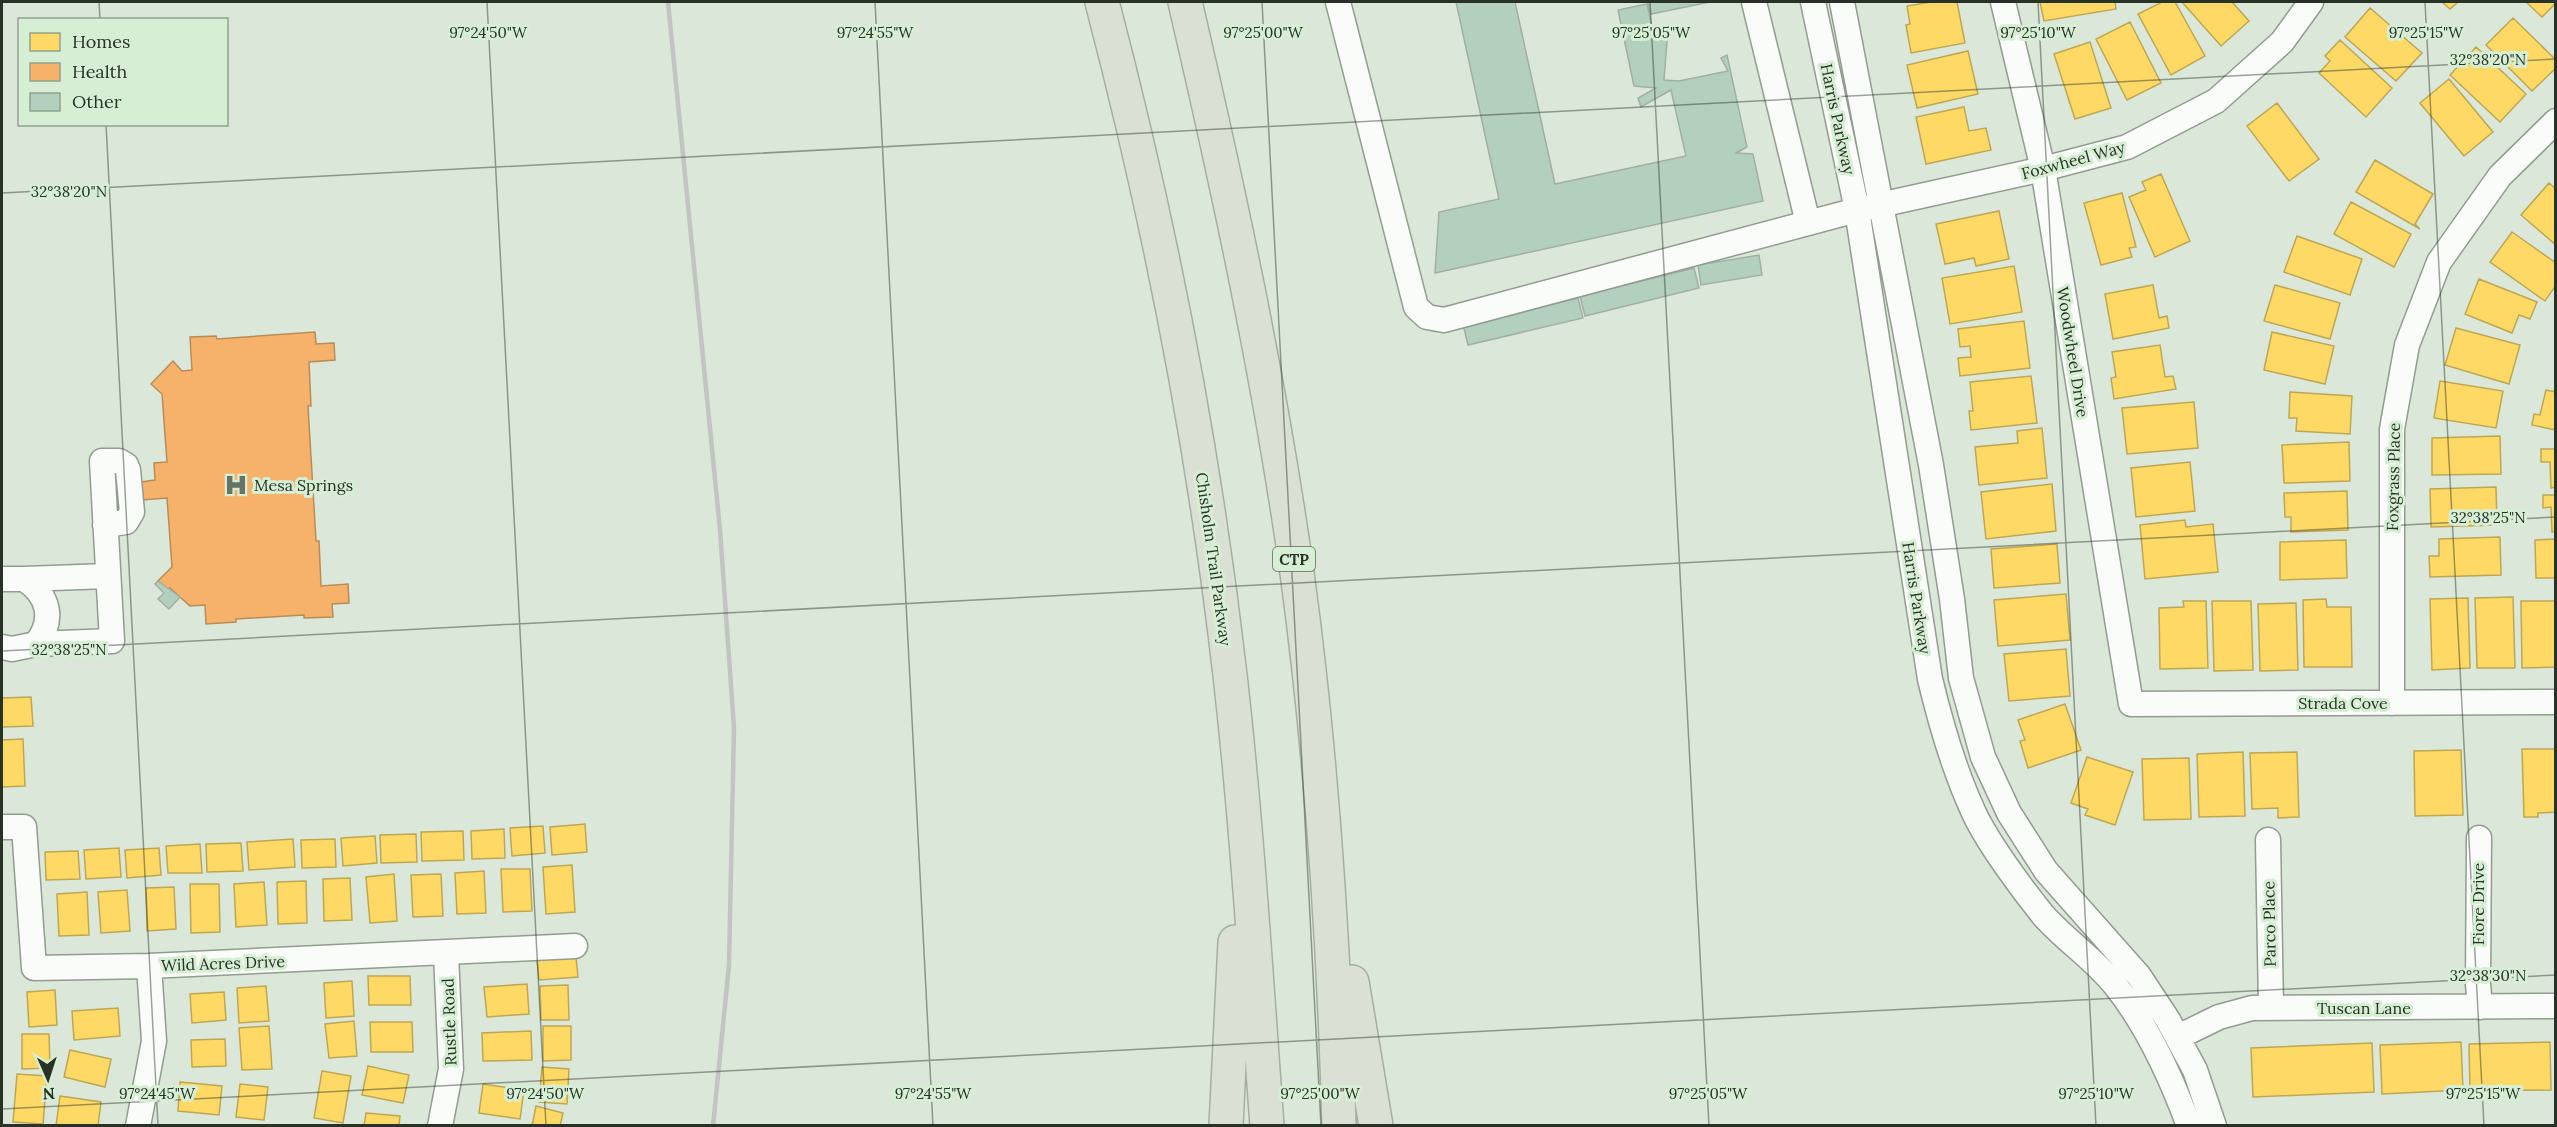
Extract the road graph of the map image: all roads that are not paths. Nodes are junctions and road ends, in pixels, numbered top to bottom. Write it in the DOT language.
graph roads {
  1 [pos="1102,2"];
  2 [pos="1185,2"];
  3 [pos="1338,2"];
  4 [pos="1754,2"];
  5 [pos="1813,2"];
  6 [pos="1842,2"];
  7 [pos="2003,2"];
  8 [pos="2311,2"];
  9 [pos="2556,121"];
  10 [pos="2043,170"];
  11 [pos="1881,205"];
  12 [pos="1857,210"];
  13 [pos="1808,223"];
  14 [pos="105,525"];
  15 [pos="108,576"];
  16 [pos="13,579"];
  17 [pos="36,644"];
  18 [pos="2,647"];
  19 [pos="2556,702"];
  20 [pos="2392,703"];
  21 [pos="2131,704"];
  22 [pos="1243,797"];
  23 [pos="1323,797"];
  24 [pos="2,827"];
  25 [pos="2479,838"];
  26 [pos="2268,840"];
  27 [pos="575,946"];
  28 [pos="446,953"];
  29 [pos="149,966"];
  30 [pos="2556,1006"];
  31 [pos="2480,1007"];
  32 [pos="2271,1008"];
  33 [pos="2178,1037"];
  34 [pos="138,1125"];
  35 [pos="440,1125"];
  36 [pos="1226,1125"];
  37 [pos="1267,1125"];
  38 [pos="1339,1125"];
  39 [pos="1376,1125"];
  40 [pos="2189,1125"];
  41 [pos="2214,1125"];
  1 -- 22 [label="highway, Chisholm Trail Parkway"];
  2 -- 23 [label="highway, CTP"];
  3 -- 13 [label="street, Foxwheel Way"];
  4 -- 13 [label="street"];
  5 -- 12 [label="street, Harris Parkway"];
  6 -- 11 [label="street, Harris Parkway"];
  7 -- 10 [label="street, Woodwheel Drive"];
  8 -- 10 [label="street, Foxwheel Way"];
  9 -- 20 [label="street, Foxgrass Place"];
  10 -- 11 [label="street, Foxwheel Way"];
  10 -- 21 [label="street, Woodwheel Drive"];
  11 -- 12 [label="street, Foxwheel Way"];
  11 -- 33 [label="street, Harris Parkway"];
  12 -- 13 [label="street, Foxwheel Way"];
  12 -- 40 [label="street, Harris Parkway"];
  14 -- 15 [label="street"];
  15 -- 16 [label="street"];
  15 -- 17 [label="street"];
  16 -- 17 [label="street"];
  17 -- 18 [label="street"];
  19 -- 20 [label="street, Strada Cove"];
  20 -- 21 [label="street, Strada Cove"];
  22 -- 36 [label="highway"];
  22 -- 37 [label="highway, Chisholm Trail Parkway"];
  23 -- 38 [label="highway, CTP"];
  23 -- 39 [label="highway"];
  24 -- 29 [label="street, Wild Acres Drive"];
  25 -- 31 [label="street, Fiore Drive"];
  26 -- 32 [label="street, Parco Place"];
  27 -- 28 [label="street, Wild Acres Drive"];
  28 -- 29 [label="street, Wild Acres Drive"];
  28 -- 35 [label="street, Rustle Road"];
  29 -- 34 [label="street"];
  30 -- 31 [label="street, Tuscan Lane"];
  31 -- 32 [label="street, Tuscan Lane"];
  32 -- 33 [label="street, Tuscan Lane"];
  33 -- 41 [label="street, Harris Parkway"];
}
